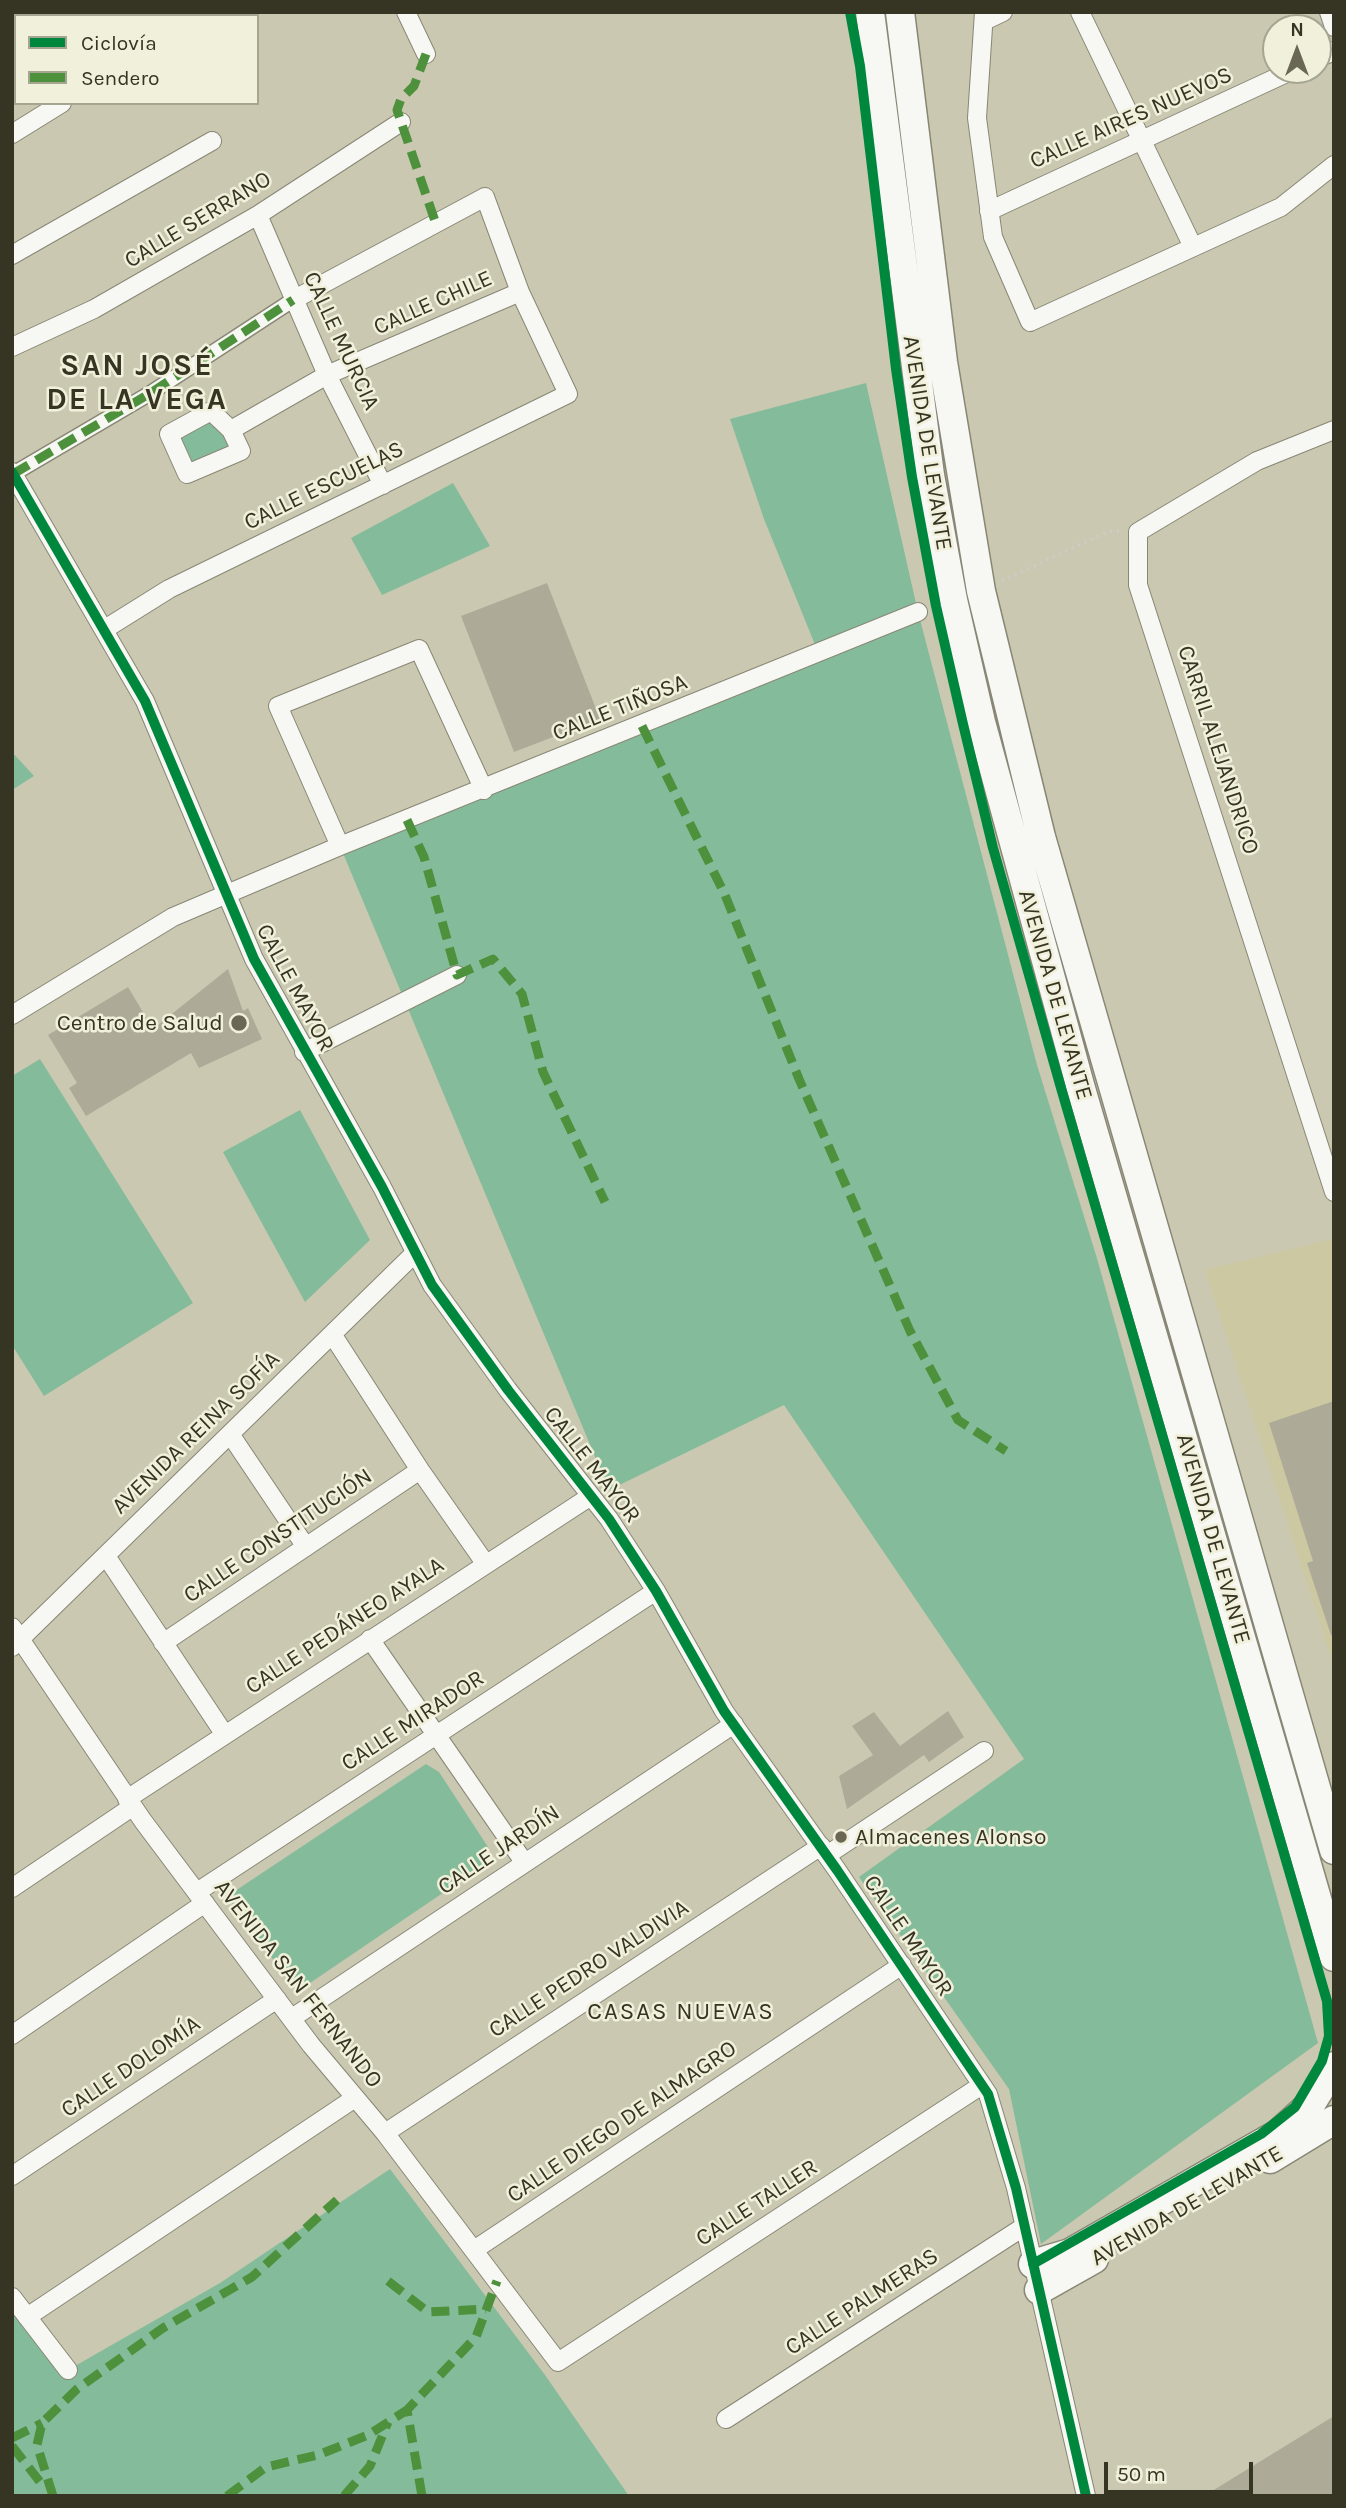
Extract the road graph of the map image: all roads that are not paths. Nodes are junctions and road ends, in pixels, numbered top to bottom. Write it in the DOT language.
graph roads {
  1 [pos="406,12"];
  2 [pos="870,12"];
  3 [pos="900,12"];
  4 [pos="1003,12"];
  5 [pos="1080,12"];
  6 [pos="1329,12"];
  7 [pos="984,17"];
  8 [pos="1334,27"];
  9 [pos="426,54"];
  10 [pos="1263,84"];
  11 [pos="59,105"];
  12 [pos="401,122"];
  13 [pos="12,134"];
  14 [pos="212,141"];
  15 [pos="1140,142"];
  16 [pos="1334,165"];
  17 [pos="989,211"];
  18 [pos="258,215"];
  19 [pos="1193,247"];
  20 [pos="12,256"];
  21 [pos="520,292"];
  22 [pos="293,300"];
  23 [pos="12,347"];
  24 [pos="327,376"];
  25 [pos="231,430"];
  26 [pos="1334,430"];
  27 [pos="13,473"];
  28 [pos="383,485"];
  29 [pos="918,612"];
  30 [pos="105,629"];
  31 [pos="484,790"];
  32 [pos="340,846"];
  33 [pos="225,895"];
  34 [pos="457,975"];
  35 [pos="12,1015"];
  36 [pos="304,1052"];
  37 [pos="1334,1192"];
  38 [pos="415,1253"];
  39 [pos="332,1334"];
  40 [pos="230,1434"];
  41 [pos="420,1470"];
  42 [pos="591,1496"];
  43 [pos="306,1546"];
  44 [pos="106,1556"];
  45 [pos="485,1563"];
  46 [pos="656,1591"];
  47 [pos="15,1638"];
  48 [pos="370,1639"];
  49 [pos="163,1643"];
  50 [pos="734,1724"];
  51 [pos="437,1734"];
  52 [pos="225,1735"];
  53 [pos="984,1751"];
  54 [pos="130,1803"];
  55 [pos="1334,1850"];
  56 [pos="824,1851"];
  57 [pos="524,1862"];
  58 [pos="12,1888"];
  59 [pos="201,1898"];
  60 [pos="1334,1957"];
  61 [pos="902,1965"];
  62 [pos="276,1998"];
  63 [pos="292,2018"];
  64 [pos="12,2035"];
  65 [pos="1334,2066"];
  66 [pos="982,2085"];
  67 [pos="355,2098"];
  68 [pos="1334,2120"];
  69 [pos="385,2133"];
  70 [pos="12,2176"];
  71 [pos="1025,2226"];
  72 [pos="474,2250"];
  73 [pos="1036,2277"];
  74 [pos="12,2297"];
  75 [pos="27,2317"];
  76 [pos="558,2362"];
  77 [pos="68,2370"];
  78 [pos="726,2419"];
  79 [pos="1086,2496"];
  1 -- 9 [label="street"];
  2 -- 60 [label="main road, AVENIDA DE LEVANTE"];
  3 -- 55 [label="main road, AVENIDA DE LEVANTE"];
  4 -- 7 [label="street"];
  5 -- 15 [label="street"];
  6 -- 8 [label="street"];
  7 -- 17 [label="street"];
  10 -- 15 [label="street, CALLE AIRES NUEVOS"];
  11 -- 13 [label="street"];
  12 -- 18 [label="street, CALLE SERRANO"];
  14 -- 20 [label="street"];
  15 -- 17 [label="street, CALLE AIRES NUEVOS"];
  15 -- 19 [label="street"];
  16 -- 19 [label="street"];
  17 -- 19 [label="street"];
  18 -- 22 [label="street, CALLE MURCIA"];
  18 -- 23 [label="street, CALLE SERRANO"];
  21 -- 22 [label="street"];
  21 -- 24 [label="street, CALLE CHILE"];
  21 -- 28 [label="street, CALLE ESCUELAS"];
  22 -- 24 [label="street, CALLE MURCIA"];
  22 -- 27 [label="street"];
  24 -- 25 [label="street, CALLE CHILE"];
  24 -- 28 [label="street, CALLE MURCIA"];
  26 -- 37 [label="street, CARRIL ALEJANDRICO"];
  27 -- 30 [label="street, CALLE MAYOR"];
  28 -- 30 [label="street, CALLE ESCUELAS"];
  29 -- 31 [label="street, CALLE TIÑOSA"];
  30 -- 33 [label="street, CALLE MAYOR"];
  31 -- 32 [label="street, CALLE TIÑOSA"];
  31 -- 32 [label="street"];
  32 -- 33 [label="street, CALLE TIÑOSA"];
  33 -- 35 [label="street, CALLE TIÑOSA"];
  33 -- 36 [label="street, CALLE MAYOR"];
  34 -- 36 [label="street"];
  36 -- 38 [label="street, CALLE MAYOR"];
  38 -- 39 [label="street, AVENIDA REINA SOFÍA"];
  38 -- 42 [label="street, CALLE MAYOR"];
  39 -- 40 [label="street, AVENIDA REINA SOFÍA"];
  39 -- 41 [label="street"];
  40 -- 43 [label="street"];
  40 -- 44 [label="street, AVENIDA REINA SOFÍA"];
  41 -- 43 [label="street, CALLE CONSTITUCIÓN"];
  41 -- 45 [label="street"];
  42 -- 45 [label="street, CALLE PEDÁNEO AYALA"];
  42 -- 46 [label="street, CALLE MAYOR"];
  43 -- 49 [label="street, CALLE CONSTITUCIÓN"];
  44 -- 47 [label="street, AVENIDA REINA SOFÍA"];
  44 -- 49 [label="street"];
  45 -- 48 [label="street, CALLE PEDÁNEO AYALA"];
  46 -- 50 [label="street, CALLE MAYOR"];
  46 -- 51 [label="street, CALLE MIRADOR"];
  47 -- 54 [label="street, AVENIDA SAN FERNANDO"];
  48 -- 51 [label="street"];
  48 -- 52 [label="street, CALLE PEDÁNEO AYALA"];
  49 -- 52 [label="street"];
  50 -- 56 [label="street, CALLE MAYOR"];
  50 -- 57 [label="street, CALLE JARDÍN"];
  51 -- 57 [label="street"];
  51 -- 59 [label="street, CALLE MIRADOR"];
  52 -- 54 [label="street, CALLE PEDÁNEO AYALA"];
  53 -- 56 [label="street, CALLE PEDRO VALDIVIA"];
  54 -- 58 [label="street, CALLE PEDÁNEO AYALA"];
  54 -- 59 [label="street, AVENIDA SAN FERNANDO"];
  56 -- 61 [label="street, CALLE MAYOR"];
  56 -- 69 [label="street, CALLE PEDRO VALDIVIA"];
  57 -- 63 [label="street, CALLE JARDÍN"];
  59 -- 62 [label="street, AVENIDA SAN FERNANDO"];
  59 -- 64 [label="street, CALLE MIRADOR"];
  61 -- 66 [label="street, CALLE MAYOR"];
  61 -- 72 [label="street, CALLE DIEGO DE ALMAGRO"];
  62 -- 63 [label="street, AVENIDA SAN FERNANDO"];
  62 -- 70 [label="street, CALLE DOLOMÍA"];
  63 -- 67 [label="street, AVENIDA SAN FERNANDO"];
  65 -- 73 [label="main road, AVENIDA DE LEVANTE"];
  66 -- 71 [label="street, CALLE MAYOR"];
  66 -- 76 [label="street, CALLE TALLER"];
  67 -- 69 [label="street, AVENIDA SAN FERNANDO"];
  67 -- 75 [label="street"];
  68 -- 73 [label="main road, AVENIDA DE LEVANTE"];
  69 -- 72 [label="street, AVENIDA SAN FERNANDO"];
  71 -- 73 [label="street, CALLE MAYOR"];
  71 -- 78 [label="street, CALLE PALMERAS"];
  72 -- 76 [label="street, AVENIDA SAN FERNANDO"];
  73 -- 79 [label="street, CALLE MAYOR"];
  74 -- 75 [label="street"];
  75 -- 77 [label="street"];
}
